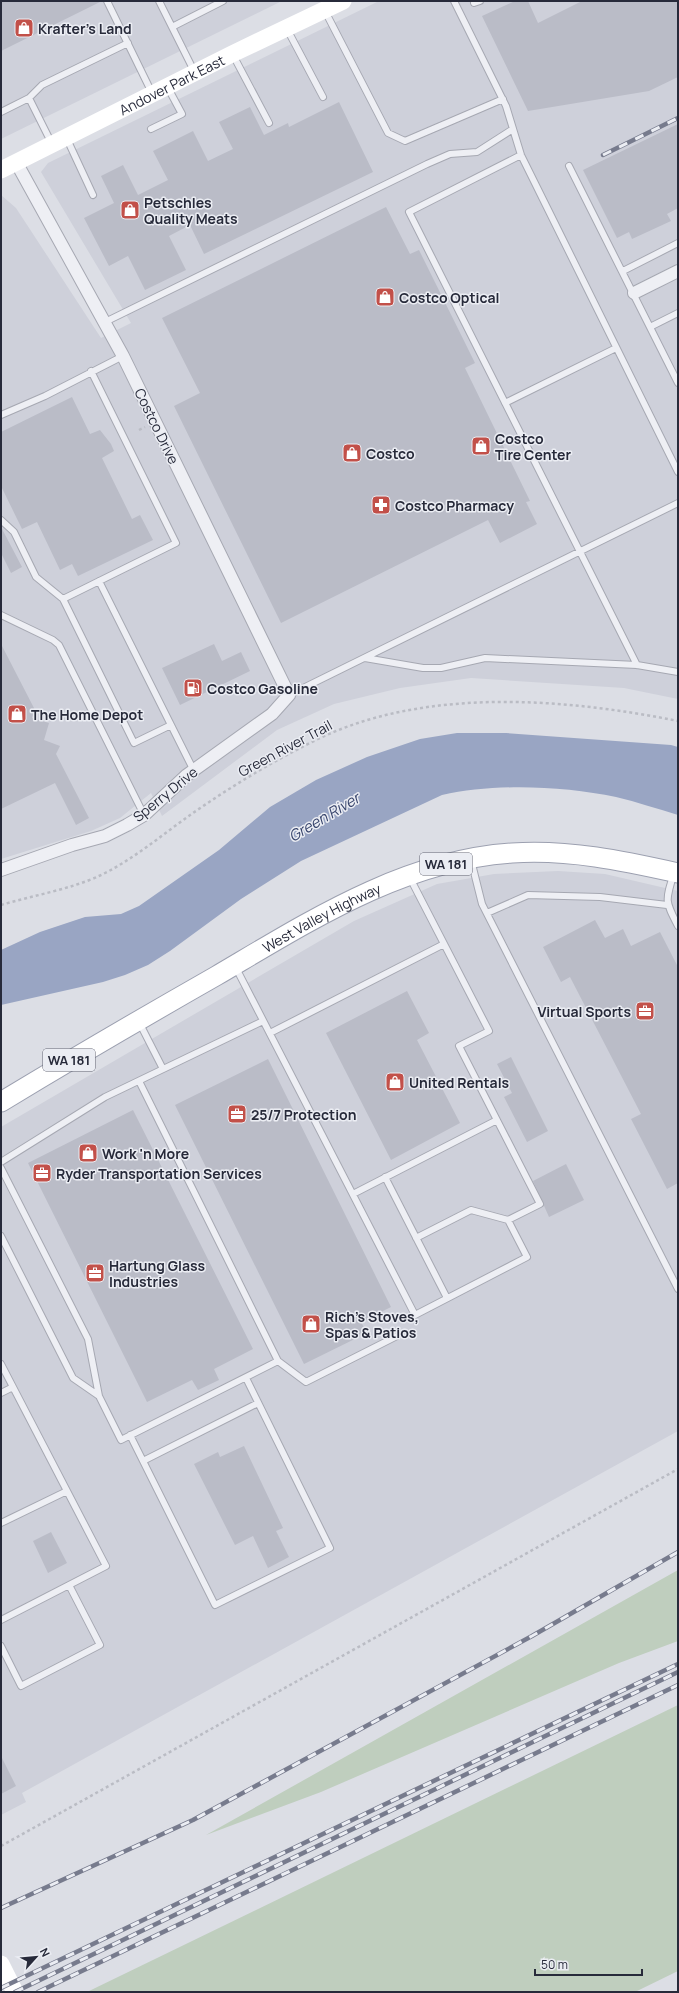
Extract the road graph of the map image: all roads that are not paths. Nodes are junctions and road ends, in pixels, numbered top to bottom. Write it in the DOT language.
graph roads {
  1 [pos="107,1"];
  2 [pos="159,1"];
  3 [pos="223,1"];
  4 [pos="342,1"];
  5 [pos="454,1"];
  6 [pos="324,9"];
  7 [pos="172,27"];
  8 [pos="286,27"];
  9 [pos="128,43"];
  10 [pos="232,54"];
  11 [pos="195,73"];
  12 [pos="160,90"];
  13 [pos="323,97"];
  14 [pos="29,98"];
  15 [pos="503,99"];
  16 [pos="1,112"];
  17 [pos="269,123"];
  18 [pos="151,129"];
  19 [pos="513,129"];
  20 [pos="59,141"];
  21 [pos="521,155"];
  22 [pos="8,166"];
  23 [pos="569,166"];
  24 [pos="93,195"];
  25 [pos="678,243"];
  26 [pos="623,271"];
  27 [pos="678,271"];
  28 [pos="634,293"];
  29 [pos="678,313"];
  30 [pos="105,322"];
  31 [pos="650,327"];
  32 [pos="616,348"];
  33 [pos="123,356"];
  34 [pos="91,371"];
  35 [pos="678,383"];
  36 [pos="505,403"];
  37 [pos="1,415"];
  38 [pos="678,472"];
  39 [pos="678,503"];
  40 [pos="1,520"];
  41 [pos="580,552"];
  42 [pos="99,581"];
  43 [pos="63,599"];
  44 [pos="1,615"];
  45 [pos="365,658"];
  46 [pos="637,665"];
  47 [pos="678,672"];
  48 [pos="289,695"];
  49 [pos="171,725"];
  50 [pos="194,771"];
  51 [pos="144,815"];
  52 [pos="471,858"];
  53 [pos="1,870"];
  54 [pos="676,873"];
  55 [pos="408,875"];
  56 [pos="667,905"];
  57 [pos="487,913"];
  58 [pos="678,926"];
  59 [pos="444,944"];
  60 [pos="235,965"];
  61 [pos="138,1020"];
  62 [pos="264,1021"];
  63 [pos="270,1033"];
  64 [pos="164,1069"];
  65 [pos="139,1081"];
  66 [pos="1,1102"];
  67 [pos="497,1120"];
  68 [pos="1,1162"];
  69 [pos="1,1168"];
  70 [pos="385,1177"];
  71 [pos="352,1194"];
  72 [pos="508,1220"];
  73 [pos="1,1236"];
  74 [pos="416,1238"];
  75 [pos="678,1289"];
  76 [pos="447,1298"];
  77 [pos="397,1336"];
  78 [pos="278,1361"];
  79 [pos="1,1364"];
  80 [pos="246,1378"];
  81 [pos="13,1387"];
  82 [pos="1,1393"];
  83 [pos="99,1396"];
  84 [pos="258,1403"];
  85 [pos="130,1435"];
  86 [pos="143,1461"];
  87 [pos="67,1491"];
  88 [pos="1,1523"];
  89 [pos="68,1585"];
  90 [pos="1,1620"];
  91 [pos="1,1646"];
  92 [pos="1,1964"];
  93 [pos="15,1992"];
  1 -- 9 [label="lane"];
  2 -- 7 [label="lane"];
  3 -- 7 [label="lane"];
  4 -- 6 [label="street, Andover Park East"];
  5 -- 15 [label="lane"];
  6 -- 8 [label="street, Andover Park East"];
  6 -- 15 [label="lane"];
  7 -- 11 [label="lane"];
  8 -- 10 [label="street, Andover Park East"];
  8 -- 13 [label="lane"];
  9 -- 12 [label="lane"];
  9 -- 14 [label="lane"];
  10 -- 11 [label="street, Andover Park East"];
  10 -- 17 [label="lane"];
  11 -- 12 [label="street, Andover Park East"];
  12 -- 18 [label="lane"];
  12 -- 20 [label="street, Andover Park East"];
  14 -- 16 [label="lane"];
  14 -- 20 [label="lane"];
  15 -- 19 [label="lane"];
  19 -- 21 [label="lane"];
  19 -- 30 [label="lane"];
  20 -- 22 [label="street, Andover Park East"];
  20 -- 24 [label="lane"];
  21 -- 32 [label="lane"];
  21 -- 36 [label="lane"];
  22 -- 30 [label="street, Costco Drive"];
  23 -- 26 [label="lane"];
  25 -- 26 [label="lane"];
  26 -- 28 [label="lane"];
  27 -- 28 [label="street"];
  28 -- 31 [label="lane"];
  29 -- 31 [label="lane"];
  30 -- 33 [label="street, Costco Drive"];
  31 -- 35 [label="lane"];
  32 -- 36 [label="lane"];
  32 -- 38 [label="lane"];
  33 -- 34 [label="lane"];
  33 -- 48 [label="street, Costco Drive"];
  34 -- 37 [label="lane"];
  34 -- 42 [label="lane"];
  36 -- 41 [label="lane"];
  39 -- 41 [label="lane"];
  40 -- 43 [label="lane"];
  41 -- 45 [label="lane"];
  41 -- 46 [label="lane"];
  42 -- 43 [label="lane"];
  42 -- 49 [label="lane"];
  43 -- 49 [label="lane"];
  44 -- 51 [label="lane"];
  45 -- 46 [label="lane"];
  45 -- 48 [label="lane"];
  46 -- 47 [label="lane"];
  48 -- 50 [label="street, Sperry Drive"];
  49 -- 50 [label="lane"];
  50 -- 51 [label="street, Sperry Drive"];
  51 -- 53 [label="street, Sperry Drive"];
  52 -- 54 [label="main road, West Valley Highway / WA 181"];
  52 -- 55 [label="main road, West Valley Highway / WA 181"];
  52 -- 57 [label="lane"];
  54 -- 56 [label="lane"];
  55 -- 59 [label="lane"];
  55 -- 60 [label="main road, West Valley Highway / WA 181"];
  56 -- 57 [label="lane"];
  56 -- 58 [label="lane"];
  57 -- 75 [label="lane"];
  59 -- 63 [label="lane"];
  59 -- 67 [label="lane"];
  60 -- 61 [label="main road, West Valley Highway / WA 181"];
  60 -- 62 [label="lane"];
  61 -- 64 [label="lane"];
  61 -- 66 [label="main road, West Valley Highway / WA 181"];
  62 -- 63 [label="lane"];
  62 -- 64 [label="lane"];
  63 -- 71 [label="lane"];
  64 -- 65 [label="lane"];
  65 -- 68 [label="lane"];
  65 -- 78 [label="lane"];
  67 -- 70 [label="lane"];
  67 -- 72 [label="lane"];
  69 -- 83 [label="lane"];
  70 -- 71 [label="lane"];
  70 -- 74 [label="lane"];
  71 -- 76 [label="lane"];
  72 -- 74 [label="lane"];
  72 -- 76 [label="lane"];
  73 -- 83 [label="lane"];
  74 -- 76 [label="lane"];
  77 -- 78 [label="lane"];
  78 -- 80 [label="lane"];
  79 -- 81 [label="lane"];
  80 -- 84 [label="lane"];
  80 -- 85 [label="lane"];
  81 -- 82 [label="lane"];
  81 -- 87 [label="lane"];
  83 -- 85 [label="lane"];
  84 -- 86 [label="lane"];
  84 -- 86 [label="lane"];
  85 -- 86 [label="lane"];
  87 -- 88 [label="lane"];
  87 -- 89 [label="lane"];
  89 -- 90 [label="lane"];
  89 -- 91 [label="lane"];
  92 -- 93 [label="street"];
}
